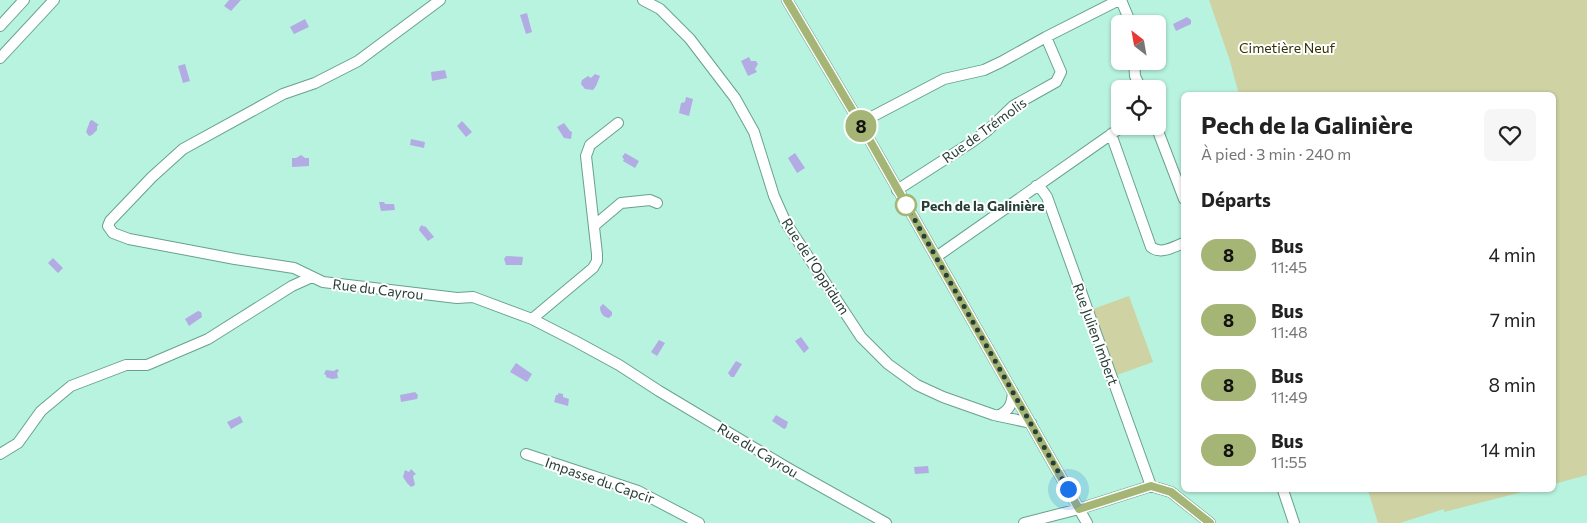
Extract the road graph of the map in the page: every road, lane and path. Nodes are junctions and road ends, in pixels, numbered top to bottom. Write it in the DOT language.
graph roads {
  1 [pos="24,0"];
  2 [pos="54,0"];
  3 [pos="440,0"];
  4 [pos="643,0"];
  5 [pos="787,0"];
  6 [pos="1120,0"];
  7 [pos="1127,15"];
  8 [pos="0,26"];
  9 [pos="1046,37"];
  10 [pos="0,58"];
  11 [pos="618,123"];
  12 [pos="860,123"];
  13 [pos="1111,134"];
  14 [pos="1111,135"];
  15 [pos="1159,135"];
  16 [pos="1036,186"];
  17 [pos="898,190"];
  18 [pos="1181,191"];
  19 [pos="657,203"];
  20 [pos="595,225"];
  21 [pos="1181,244"];
  22 [pos="936,257"];
  23 [pos="312,277"];
  24 [pos="532,319"];
  25 [pos="1013,392"];
  26 [pos="998,416"];
  27 [pos="1031,423"];
  28 [pos="0,454"];
  29 [pos="526,454"];
  30 [pos="1151,486"];
  31 [pos="1284,492"];
  32 [pos="1079,509"];
  33 [pos="699,523"];
  34 [pos="886,523"];
  35 [pos="1024,523"];
  36 [pos="1087,523"];
  37 [pos="1210,523"];
  38 [pos="1294,523"];
  1 -- 8 [label="street"];
  2 -- 10 [label="street"];
  3 -- 23 [label="street, Rue du Cayrou"];
  4 -- 26 [label="street, Rue de l'Oppidum"];
  5 -- 12 [label="street"];
  6 -- 7 [label="street"];
  6 -- 9 [label="street"];
  9 -- 12 [label="street"];
  9 -- 17 [label="street, Rue de Trémolis"];
  11 -- 20 [label="street"];
  12 -- 17 [label="street"];
  13 -- 16 [label="street"];
  14 -- 21 [label="street"];
  15 -- 18 [label="street"];
  16 -- 22 [label="street"];
  16 -- 30 [label="street, Rue Julien Imbert"];
  17 -- 22 [label="street"];
  19 -- 20 [label="street"];
  20 -- 24 [label="street"];
  22 -- 25 [label="street"];
  23 -- 24 [label="street, Rue du Cayrou"];
  23 -- 28 [label="street"];
  24 -- 34 [label="street, Rue du Cayrou"];
  25 -- 26 [label="street"];
  25 -- 27 [label="street"];
  26 -- 27 [label="street, Rue de l'Oppidum"];
  27 -- 32 [label="street"];
  29 -- 33 [label="street, Impasse du Capcir"];
  30 -- 32 [label="street"];
  30 -- 37 [label="street"];
  31 -- 38 [label="street"];
  32 -- 35 [label="street"];
  32 -- 36 [label="street"];
}
